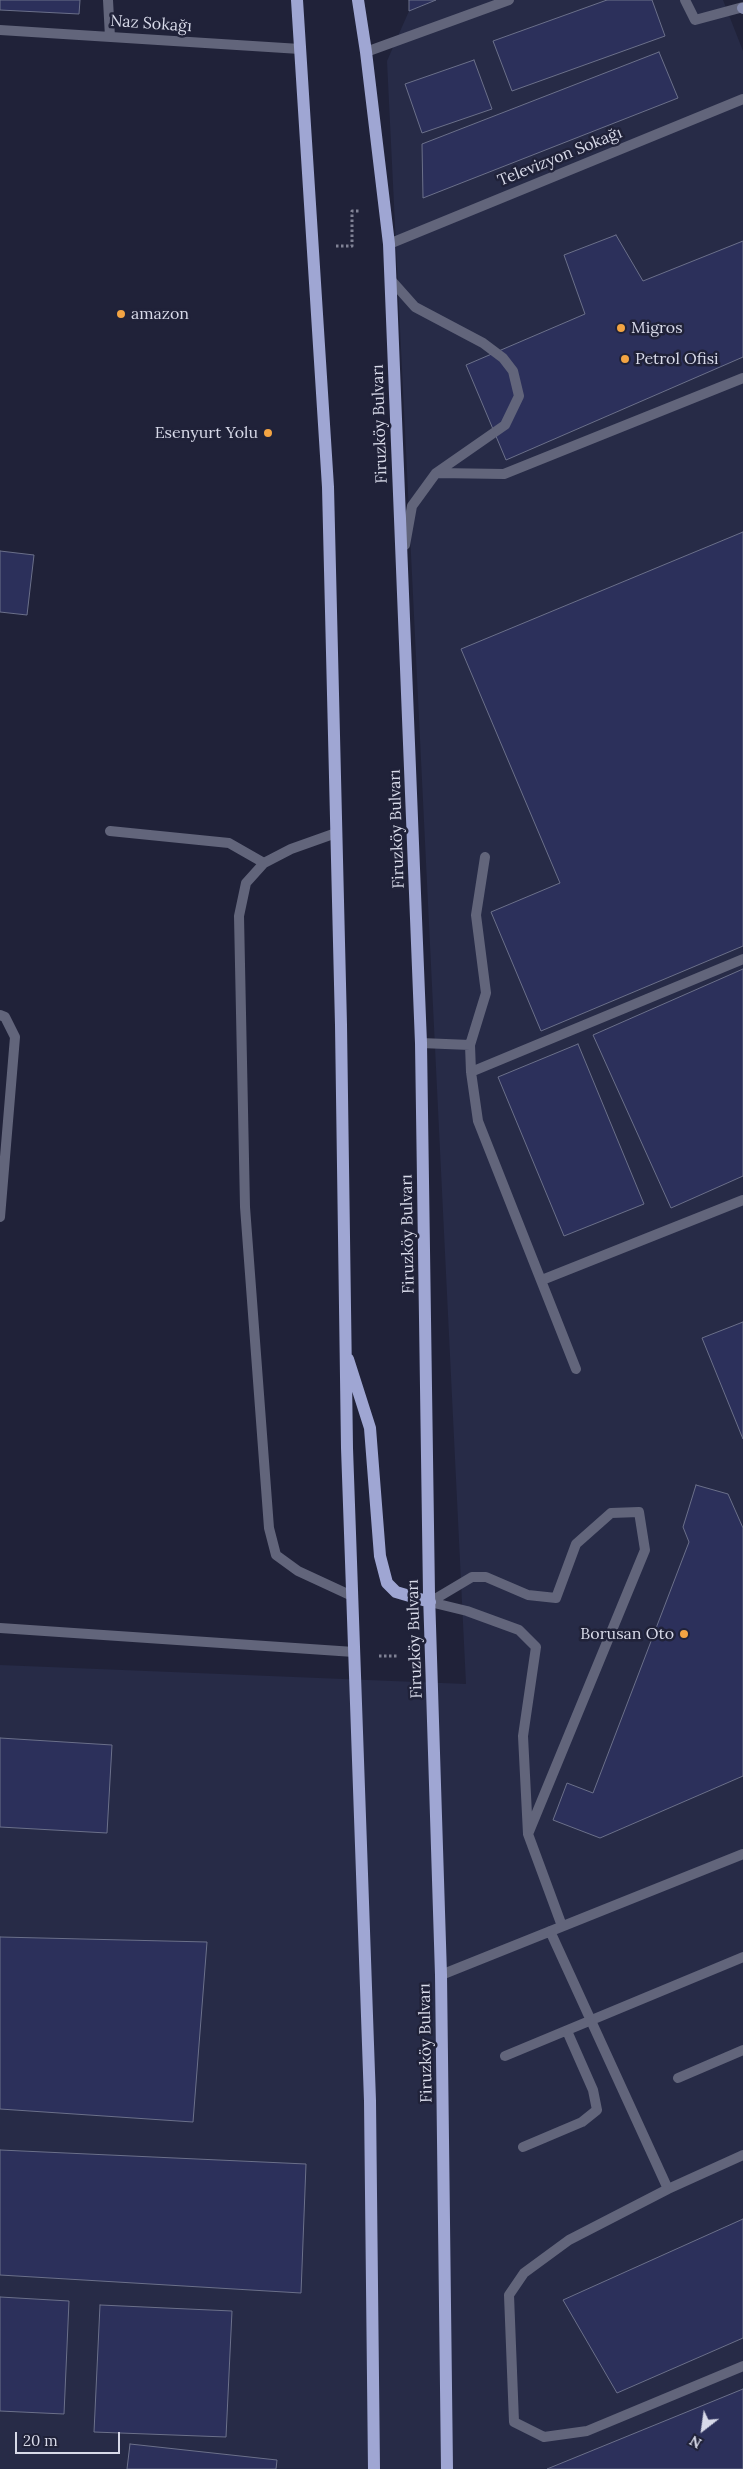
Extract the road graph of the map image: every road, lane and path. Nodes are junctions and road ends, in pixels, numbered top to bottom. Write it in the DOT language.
graph roads {
  1 [pos="108,0"];
  2 [pos="358,0"];
  3 [pos="510,0"];
  4 [pos="685,0"];
  5 [pos="297,1"];
  6 [pos="743,8"];
  7 [pos="0,30"];
  8 [pos="110,37"];
  9 [pos="300,49"];
  10 [pos="366,52"];
  11 [pos="743,99"];
  12 [pos="364,211"];
  13 [pos="389,244"];
  14 [pos="334,246"];
  15 [pos="391,280"];
  16 [pos="743,378"];
  17 [pos="436,473"];
  18 [pos="402,561"];
  19 [pos="110,830"];
  20 [pos="336,833"];
  21 [pos="485,857"];
  22 [pos="264,863"];
  23 [pos="743,958"];
  24 [pos="0,1014"];
  25 [pos="421,1044"];
  26 [pos="470,1046"];
  27 [pos="471,1072"];
  28 [pos="743,1200"];
  29 [pos="0,1217"];
  30 [pos="542,1280"];
  31 [pos="346,1352"];
  32 [pos="576,1370"];
  33 [pos="352,1596"];
  34 [pos="430,1602"];
  35 [pos="0,1628"];
  36 [pos="354,1652"];
  37 [pos="376,1656"];
  38 [pos="398,1656"];
  39 [pos="528,1834"];
  40 [pos="743,1854"];
  41 [pos="562,1926"];
  42 [pos="550,1931"];
  43 [pos="743,1957"];
  44 [pos="441,1975"];
  45 [pos="591,2022"];
  46 [pos="567,2031"];
  47 [pos="743,2050"];
  48 [pos="505,2056"];
  49 [pos="678,2078"];
  50 [pos="524,2147"];
  51 [pos="743,2155"];
  52 [pos="668,2189"];
  53 [pos="743,2366"];
  54 [pos="374,2469"];
  55 [pos="447,2469"];
  1 -- 8 [label="street"];
  2 -- 10 [label="main road, Firuzköy Bulvarı"];
  3 -- 10 [label="street"];
  4 -- 6 [label="street"];
  5 -- 9 [label="main road"];
  7 -- 8 [label="street, Naz Sokağı"];
  8 -- 9 [label="street, Naz Sokağı"];
  9 -- 20 [label="main road"];
  10 -- 13 [label="main road, Firuzköy Bulvarı"];
  11 -- 13 [label="street, Televizyon Sokağı"];
  12 -- 14 [label="path"];
  13 -- 15 [label="main road, Firuzköy Bulvarı"];
  15 -- 17 [label="street"];
  15 -- 18 [label="main road, Firuzköy Bulvarı"];
  16 -- 17 [label="street"];
  17 -- 18 [label="street"];
  18 -- 25 [label="main road, Firuzköy Bulvarı"];
  19 -- 22 [label="street"];
  20 -- 22 [label="street"];
  20 -- 31 [label="main road"];
  21 -- 26 [label="street"];
  22 -- 33 [label="street"];
  23 -- 27 [label="street"];
  24 -- 29 [label="street"];
  25 -- 26 [label="street"];
  25 -- 34 [label="main road, Firuzköy Bulvarı"];
  26 -- 27 [label="street"];
  27 -- 30 [label="street"];
  28 -- 30 [label="street"];
  30 -- 32 [label="street"];
  31 -- 33 [label="main road"];
  31 -- 34 [label="main road"];
  33 -- 36 [label="main road"];
  34 -- 39 [label="street"];
  34 -- 39 [label="street"];
  34 -- 44 [label="main road, Firuzköy Bulvarı"];
  35 -- 36 [label="street"];
  36 -- 54 [label="main road"];
  37 -- 38 [label="path"];
  39 -- 41 [label="street"];
  40 -- 41 [label="street"];
  41 -- 42 [label="street"];
  42 -- 44 [label="street"];
  42 -- 45 [label="street"];
  43 -- 45 [label="street"];
  44 -- 55 [label="main road, Firuzköy Bulvarı"];
  45 -- 46 [label="street"];
  45 -- 52 [label="street"];
  46 -- 48 [label="street"];
  46 -- 50 [label="street"];
  47 -- 49 [label="street"];
  51 -- 52 [label="street"];
  52 -- 53 [label="street"];
}
